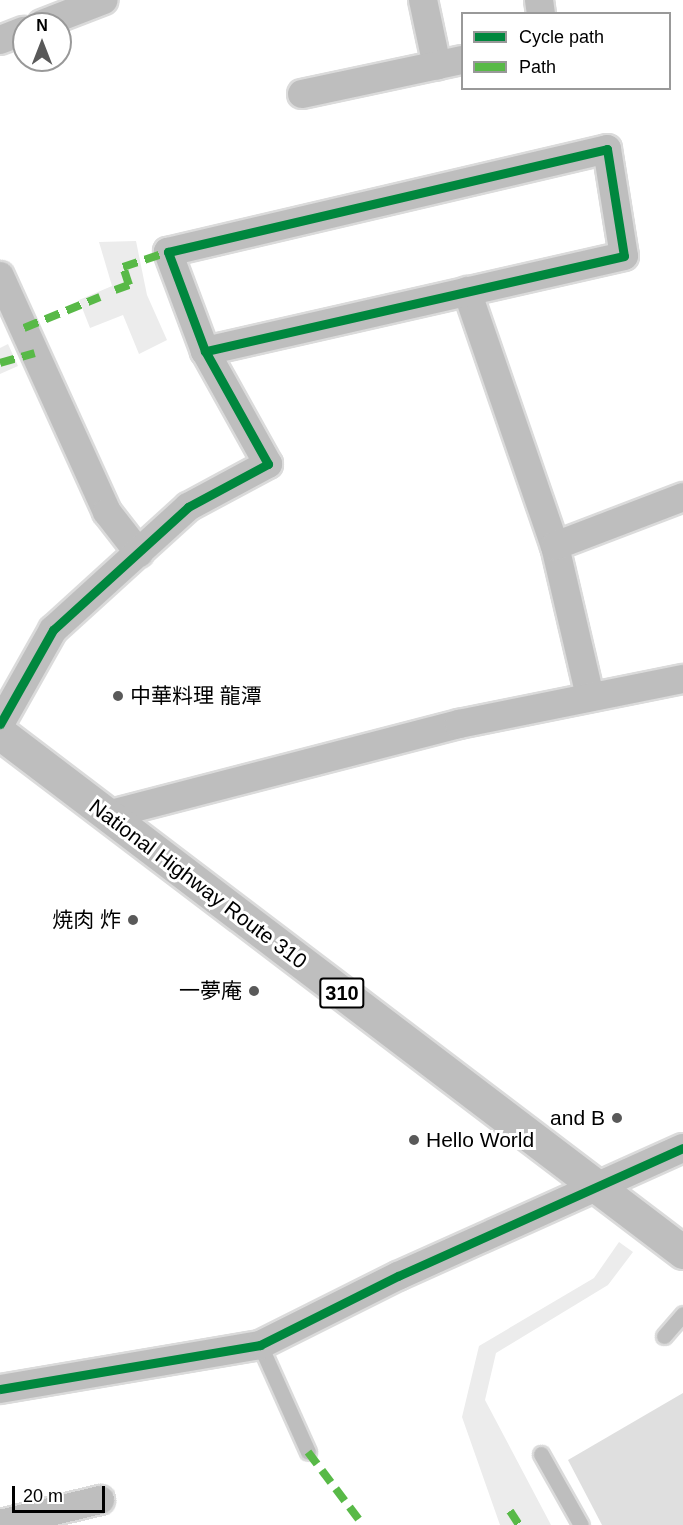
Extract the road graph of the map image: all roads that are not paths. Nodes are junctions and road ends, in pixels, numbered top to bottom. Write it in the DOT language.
graph roads {
  1 [pos="104,0"];
  2 [pos="423,0"];
  3 [pos="72,12"];
  4 [pos="450,63"];
  5 [pos="302,93"];
  6 [pos="0,276"];
  7 [pos="467,291"];
  8 [pos="205,351"];
  9 [pos="683,497"];
  10 [pos="555,546"];
  11 [pos="139,553"];
  12 [pos="683,679"];
  13 [pos="590,697"];
  14 [pos="0,724"];
  15 [pos="0,733"];
  16 [pos="107,815"];
  17 [pos="683,1148"];
  18 [pos="595,1184"];
  19 [pos="683,1252"];
  20 [pos="683,1314"];
  21 [pos="664,1336"];
  22 [pos="260,1344"];
  23 [pos="0,1389"];
  24 [pos="308,1452"];
  25 [pos="541,1454"];
  26 [pos="100,1500"];
  27 [pos="0,1524"];
  28 [pos="581,1525"];
  1 -- 3 [label="street"];
  2 -- 4 [label="street"];
  4 -- 5 [label="street"];
  6 -- 11 [label="street"];
  7 -- 8 [label="street"];
  7 -- 8 [label="street"];
  7 -- 10 [label="street"];
  8 -- 11 [label="street"];
  9 -- 10 [label="street"];
  10 -- 13 [label="street"];
  11 -- 14 [label="street"];
  12 -- 13 [label="street"];
  13 -- 16 [label="street"];
  15 -- 16 [label="highway, National Highway Route 310 / 310"];
  16 -- 18 [label="highway, National Highway Route 310 / 310"];
  17 -- 18 [label="street"];
  18 -- 19 [label="highway, National Highway Route 310 / 310"];
  18 -- 22 [label="street"];
  20 -- 21 [label="lane"];
  22 -- 23 [label="street"];
  22 -- 24 [label="lane"];
  25 -- 28 [label="lane"];
  26 -- 27 [label="street"];
}
